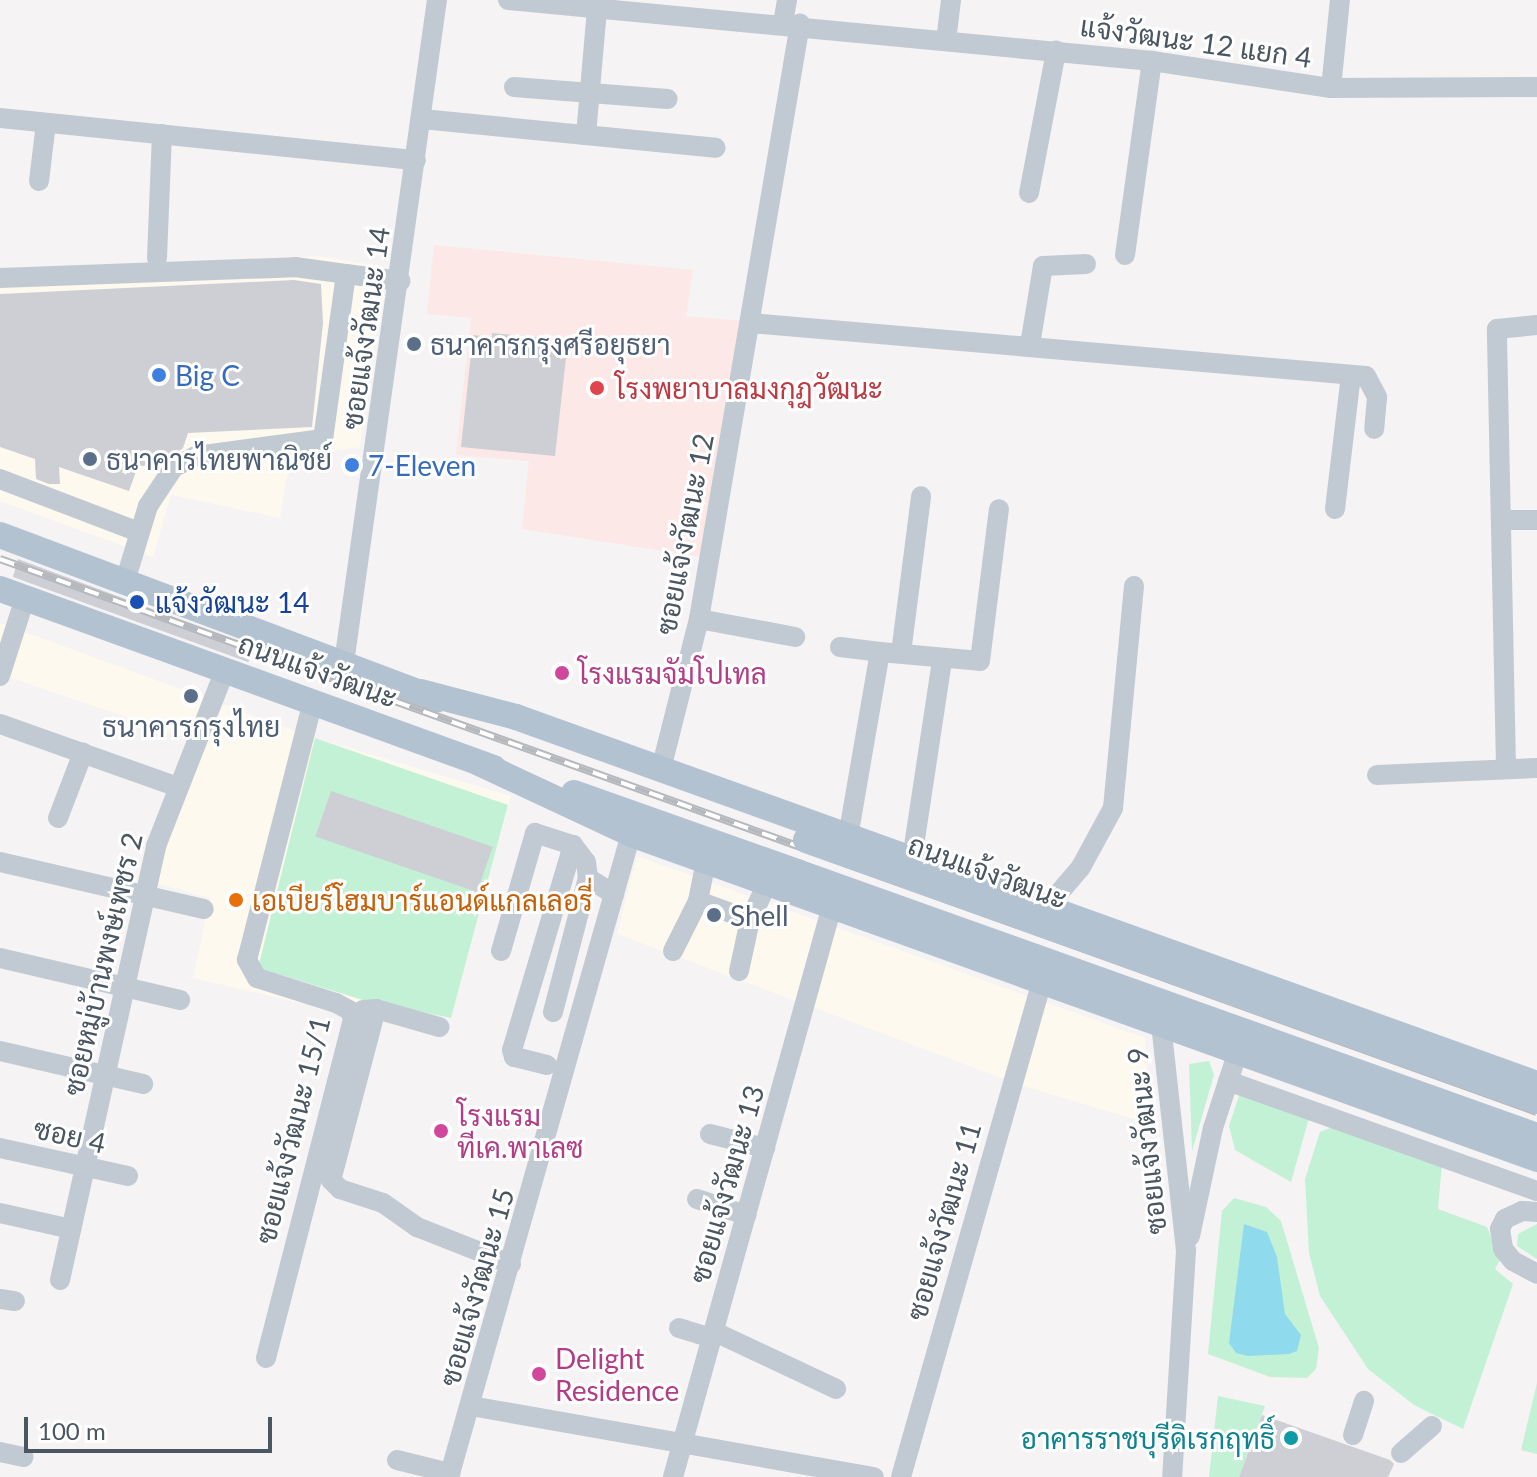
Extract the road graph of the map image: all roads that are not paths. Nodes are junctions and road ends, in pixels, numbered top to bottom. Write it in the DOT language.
graph roads {
  1 [pos="437,0"];
  2 [pos="508,0"];
  3 [pos="787,0"];
  4 [pos="951,0"];
  5 [pos="1340,0"];
  6 [pos="677,6"];
  7 [pos="597,8"];
  8 [pos="792,24"];
  9 [pos="946,41"];
  10 [pos="1056,51"];
  11 [pos="1152,61"];
  12 [pos="514,87"];
  13 [pos="1537,87"];
  14 [pos="1331,88"];
  15 [pos="591,94"];
  16 [pos="668,99"];
  17 [pos="0,118"];
  18 [pos="422,119"];
  19 [pos="46,123"];
  20 [pos="162,134"];
  21 [pos="586,135"];
  22 [pos="716,148"];
  23 [pos="416,160"];
  24 [pos="39,181"];
  25 [pos="1029,193"];
  26 [pos="1125,255"];
  27 [pos="157,258"];
  28 [pos="1086,264"];
  29 [pos="346,274"];
  30 [pos="0,278"];
  31 [pos="401,281"];
  32 [pos="751,323"];
  33 [pos="1537,325"];
  34 [pos="1030,345"];
  35 [pos="1351,375"];
  36 [pos="1374,429"];
  37 [pos="0,479"];
  38 [pos="921,496"];
  39 [pos="999,509"];
  40 [pos="1335,509"];
  41 [pos="1501,520"];
  42 [pos="1537,520"];
  43 [pos="139,532"];
  44 [pos="0,535"];
  45 [pos="125,581"];
  46 [pos="1134,586"];
  47 [pos="12,593"];
  48 [pos="699,619"];
  49 [pos="795,637"];
  50 [pos="840,647"];
  51 [pos="890,652"];
  52 [pos="942,660"];
  53 [pos="344,663"];
  54 [pos="225,670"];
  55 [pos="0,676"];
  56 [pos="421,692"];
  57 [pos="313,702"];
  58 [pos="0,724"];
  59 [pos="83,753"];
  60 [pos="479,763"];
  61 [pos="1506,767"];
  62 [pos="1537,768"];
  63 [pos="661,769"];
  64 [pos="1377,775"];
  65 [pos="178,787"];
  66 [pos="58,818"];
  67 [pos="631,834"];
  68 [pos="848,837"];
  69 [pos="573,845"];
  70 [pos="912,859"];
  71 [pos="706,861"];
  72 [pos="0,862"];
  73 [pos="588,878"];
  74 [pos="767,884"];
  75 [pos="614,894"];
  76 [pos="143,895"];
  77 [pos="698,901"];
  78 [pos="832,906"];
  79 [pos="1047,907"];
  80 [pos="204,909"];
  81 [pos="750,920"];
  82 [pos="1145,943"];
  83 [pos="501,951"];
  84 [pos="673,951"];
  85 [pos="0,958"];
  86 [pos="739,971"];
  87 [pos="1042,981"];
  88 [pos="1261,984"];
  89 [pos="123,988"];
  90 [pos="180,1000"];
  91 [pos="528,1005"];
  92 [pos="376,1009"];
  93 [pos="351,1011"];
  94 [pos="1126,1011"];
  95 [pos="553,1012"];
  96 [pos="1346,1014"];
  97 [pos="1161,1024"];
  98 [pos="579,1025"];
  99 [pos="439,1027"];
  100 [pos="0,1051"];
  101 [pos="1238,1051"];
  102 [pos="547,1065"];
  103 [pos="104,1074"];
  104 [pos="1316,1080"];
  105 [pos="1228,1081"];
  106 [pos="143,1084"];
  107 [pos="1537,1084"];
  108 [pos="1537,1101"];
  109 [pos="710,1134"];
  110 [pos="1537,1136"];
  111 [pos="0,1148"];
  112 [pos="765,1148"];
  113 [pos="1537,1159"];
  114 [pos="84,1167"];
  115 [pos="128,1176"];
  116 [pos="1537,1191"];
  117 [pos="697,1199"];
  118 [pos="1537,1212"];
  119 [pos="0,1213"];
  120 [pos="746,1215"];
  121 [pos="71,1229"];
  122 [pos="1186,1251"];
  123 [pos="511,1264"];
  124 [pos="1537,1274"];
  125 [pos="60,1280"];
  126 [pos="679,1328"];
  127 [pos="712,1335"];
  128 [pos="266,1358"];
  129 [pos="836,1389"];
  130 [pos="1364,1401"];
  131 [pos="471,1406"];
  132 [pos="1432,1426"];
  133 [pos="1353,1435"];
  134 [pos="682,1446"];
  135 [pos="0,1452"];
  136 [pos="1401,1453"];
  137 [pos="23,1457"];
  138 [pos="397,1460"];
  139 [pos="836,1474"];
  140 [pos="449,1475"];
  141 [pos="673,1477"];
  142 [pos="874,1477"];
  143 [pos="901,1477"];
  144 [pos="1172,1477"];
  1 -- 18 [label="street, ซอยแจ้งวัฒนะ 14"];
  2 -- 7 [label="street, แจ้งวัฒนะ 12 แยก 4"];
  3 -- 8 [label="street, ซอยแจ้งวัฒนะ 12"];
  4 -- 9 [label="street"];
  5 -- 14 [label="street"];
  6 -- 7 [label="street, แจ้งวัฒนะ 12 แยก 4"];
  6 -- 8 [label="street, แจ้งวัฒนะ 12 แยก 4"];
  7 -- 15 [label="street"];
  8 -- 9 [label="street, แจ้งวัฒนะ 12 แยก 4"];
  8 -- 32 [label="street, ซอยแจ้งวัฒนะ 12"];
  9 -- 10 [label="street, แจ้งวัฒนะ 12 แยก 4"];
  10 -- 11 [label="street, แจ้งวัฒนะ 12 แยก 4"];
  10 -- 25 [label="street"];
  11 -- 14 [label="street, แจ้งวัฒนะ 12 แยก 4"];
  11 -- 26 [label="street"];
  12 -- 15 [label="street"];
  13 -- 14 [label="street, แจ้งวัฒนะ 12 แยก 4"];
  15 -- 16 [label="street"];
  15 -- 21 [label="street"];
  17 -- 19 [label="street"];
  18 -- 21 [label="street"];
  18 -- 23 [label="street, ซอยแจ้งวัฒนะ 14"];
  19 -- 20 [label="street"];
  19 -- 24 [label="street"];
  20 -- 23 [label="street"];
  20 -- 27 [label="street"];
  21 -- 22 [label="street"];
  23 -- 31 [label="street, ซอยแจ้งวัฒนะ 14"];
  28 -- 34 [label="street"];
  29 -- 30 [label="street"];
  29 -- 31 [label="street"];
  29 -- 43 [label="street"];
  31 -- 53 [label="street, ซอยแจ้งวัฒนะ 14"];
  32 -- 34 [label="street"];
  32 -- 48 [label="street, ซอยแจ้งวัฒนะ 12"];
  33 -- 41 [label="street"];
  34 -- 35 [label="street"];
  35 -- 36 [label="street"];
  35 -- 40 [label="street"];
  37 -- 43 [label="street"];
  38 -- 51 [label="street"];
  39 -- 52 [label="street"];
  41 -- 42 [label="street"];
  41 -- 61 [label="street"];
  43 -- 45 [label="street"];
  44 -- 45 [label="main road, ถนนแจ้งวัฒนะ"];
  45 -- 53 [label="main road, ถนนแจ้งวัฒนะ"];
  46 -- 79 [label="street"];
  47 -- 54 [label="main road, ถนนแจ้งวัฒนะ"];
  47 -- 55 [label="street"];
  48 -- 49 [label="street"];
  48 -- 63 [label="street, ซอยแจ้งวัฒนะ 12"];
  50 -- 51 [label="street"];
  51 -- 52 [label="street"];
  51 -- 68 [label="street"];
  52 -- 70 [label="street"];
  53 -- 56 [label="main road, ถนนแจ้งวัฒนะ"];
  54 -- 57 [label="main road, ถนนแจ้งวัฒนะ"];
  54 -- 65 [label="street, ซอยหมู่บ้านพงษ์เพชร 2"];
  56 -- 63 [label="main road, ถนนแจ้งวัฒนะ"];
  56 -- 108 [label="main road, ถนนแจ้งวัฒนะ, bridge"];
  57 -- 60 [label="main road, ถนนแจ้งวัฒนะ"];
  57 -- 93 [label="street, ซอยแจ้งวัฒนะ 15/1"];
  58 -- 59 [label="street"];
  59 -- 65 [label="street"];
  59 -- 66 [label="street"];
  60 -- 67 [label="main road, ถนนแจ้งวัฒนะ"];
  60 -- 110 [label="main road, ถนนแจ้งวัฒนะ, bridge"];
  61 -- 62 [label="street"];
  61 -- 64 [label="street"];
  63 -- 68 [label="main road, ถนนแจ้งวัฒนะ"];
  65 -- 76 [label="street, ซอยหมู่บ้านพงษ์เพชร 2"];
  67 -- 71 [label="main road, ถนนแจ้งวัฒนะ"];
  67 -- 75 [label="street, ซอยแจ้งวัฒนะ 15"];
  68 -- 70 [label="main road, ถนนแจ้งวัฒนะ"];
  69 -- 73 [label="street"];
  69 -- 83 [label="street"];
  69 -- 91 [label="street"];
  70 -- 79 [label="main road, ถนนแจ้งวัฒนะ"];
  71 -- 74 [label="main road, ถนนแจ้งวัฒนะ"];
  71 -- 77 [label="street"];
  72 -- 76 [label="street"];
  73 -- 75 [label="street"];
  73 -- 95 [label="street"];
  74 -- 78 [label="main road, ถนนแจ้งวัฒนะ"];
  74 -- 81 [label="street"];
  75 -- 98 [label="street, ซอยแจ้งวัฒนะ 15"];
  76 -- 80 [label="street"];
  76 -- 89 [label="street, ซอยหมู่บ้านพงษ์เพชร 2"];
  77 -- 81 [label="street"];
  77 -- 84 [label="street"];
  78 -- 87 [label="main road, ถนนแจ้งวัฒนะ"];
  78 -- 112 [label="street, ซอยแจ้งวัฒนะ 13"];
  79 -- 82 [label="main road, ถนนแจ้งวัฒนะ"];
  81 -- 86 [label="street"];
  82 -- 88 [label="main road, ถนนแจ้งวัฒนะ"];
  82 -- 94 [label="main road"];
  85 -- 89 [label="street"];
  87 -- 94 [label="main road, ถนนแจ้งวัฒนะ"];
  87 -- 143 [label="street, ซอยแจ้งวัฒนะ 11"];
  88 -- 96 [label="main road, ถนนแจ้งวัฒนะ"];
  88 -- 101 [label="main road"];
  89 -- 90 [label="street"];
  89 -- 103 [label="street, ซอยหมู่บ้านพงษ์เพชร 2"];
  91 -- 95 [label="street"];
  91 -- 102 [label="street"];
  92 -- 93 [label="street"];
  92 -- 99 [label="street"];
  92 -- 123 [label="street"];
  93 -- 128 [label="street, ซอยแจ้งวัฒนะ 15/1"];
  94 -- 97 [label="main road, ถนนแจ้งวัฒนะ"];
  95 -- 98 [label="street"];
  96 -- 104 [label="main road"];
  96 -- 107 [label="main road, ถนนแจ้งวัฒนะ"];
  97 -- 101 [label="main road, ถนนแจ้งวัฒนะ"];
  97 -- 122 [label="street, ซอยแจ้งวัฒนะ 9"];
  98 -- 123 [label="street, ซอยแจ้งวัฒนะ 15"];
  100 -- 103 [label="street"];
  101 -- 104 [label="main road, ถนนแจ้งวัฒนะ"];
  101 -- 105 [label="street, ซอยแจ้งวัฒนะ 9"];
  103 -- 106 [label="street"];
  103 -- 114 [label="street, ซอยหมู่บ้านพงษ์เพชร 2"];
  104 -- 113 [label="main road, ถนนแจ้งวัฒนะ"];
  105 -- 116 [label="street"];
  105 -- 122 [label="street, ซอยแจ้งวัฒนะ 9"];
  109 -- 112 [label="street"];
  111 -- 114 [label="street, ซอย 4"];
  112 -- 120 [label="street, ซอยแจ้งวัฒนะ 13"];
  114 -- 115 [label="street, ซอย 4"];
  114 -- 121 [label="street, ซอยหมู่บ้านพงษ์เพชร 2"];
  117 -- 120 [label="street"];
  118 -- 124 [label="street"];
  119 -- 121 [label="street"];
  120 -- 127 [label="street, ซอยแจ้งวัฒนะ 13"];
  121 -- 125 [label="street, ซอยหมู่บ้านพงษ์เพชร 2"];
  122 -- 144 [label="street, ซอยแจ้งวัฒนะ 9"];
  123 -- 131 [label="street, ซอยแจ้งวัฒนะ 15"];
  126 -- 127 [label="street"];
  127 -- 129 [label="street"];
  127 -- 134 [label="street, ซอยแจ้งวัฒนะ 13"];
  130 -- 133 [label="street"];
  131 -- 134 [label="street"];
  131 -- 140 [label="street, ซอยแจ้งวัฒนะ 15"];
  132 -- 136 [label="street"];
  134 -- 139 [label="street"];
  134 -- 141 [label="street, ซอยแจ้งวัฒนะ 13"];
  135 -- 137 [label="street"];
  138 -- 140 [label="street"];
  139 -- 142 [label="street"];
}
